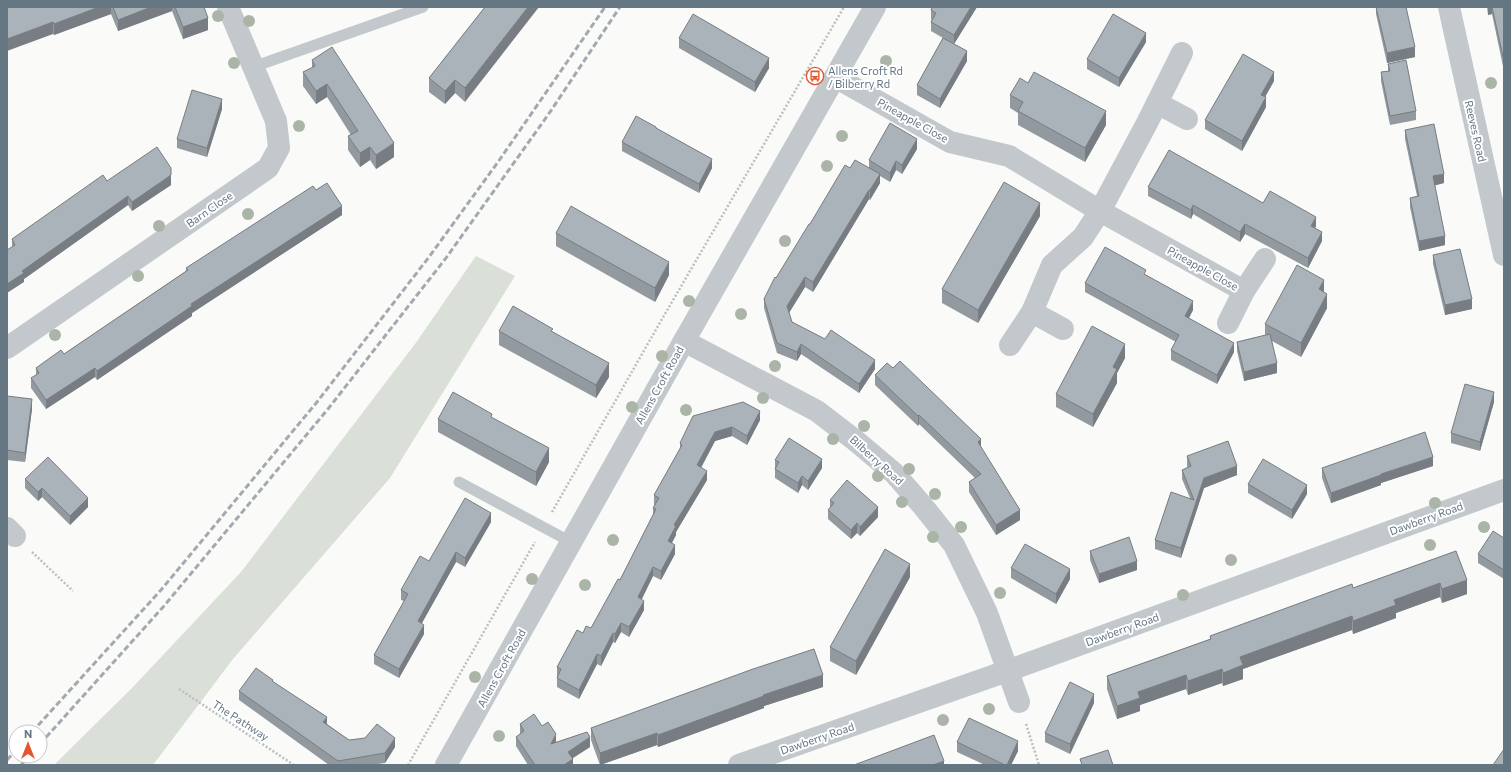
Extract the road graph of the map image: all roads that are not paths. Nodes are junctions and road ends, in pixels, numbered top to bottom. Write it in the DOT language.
graph roads {
  1 [pos="228,7"];
  2 [pos="423,7"];
  3 [pos="875,7"];
  4 [pos="1449,7"];
  5 [pos="1182,53"];
  6 [pos="253,67"];
  7 [pos="834,77"];
  8 [pos="1157,102"];
  9 [pos="1187,119"];
  10 [pos="1100,211"];
  11 [pos="1504,255"];
  12 [pos="1265,259"];
  13 [pos="1244,291"];
  14 [pos="1032,312"];
  15 [pos="1228,323"];
  16 [pos="1063,329"];
  17 [pos="684,341"];
  18 [pos="1010,345"];
  19 [pos="7,348"];
  20 [pos="459,482"];
  21 [pos="1504,490"];
  22 [pos="571,542"];
  23 [pos="1007,671"];
  24 [pos="1019,702"];
  25 [pos="446,765"];
  26 [pos="739,765"];
  1 -- 6 [label="street, Barn Close"];
  2 -- 6 [label="lane"];
  3 -- 7 [label="street, Allens Croft Road"];
  4 -- 11 [label="street, Reeves Road"];
  5 -- 8 [label="street"];
  6 -- 19 [label="street, Barn Close"];
  7 -- 10 [label="street, Pineapple Close"];
  7 -- 17 [label="street, Allens Croft Road"];
  8 -- 9 [label="street"];
  8 -- 10 [label="street"];
  10 -- 13 [label="street, Pineapple Close"];
  10 -- 14 [label="street"];
  12 -- 13 [label="street, Pineapple Close"];
  13 -- 15 [label="street, Pineapple Close"];
  14 -- 16 [label="street"];
  14 -- 18 [label="street"];
  17 -- 22 [label="street, Allens Croft Road"];
  17 -- 23 [label="street, Bilberry Road"];
  20 -- 22 [label="lane"];
  21 -- 23 [label="street, Dawberry Road"];
  22 -- 25 [label="street, Allens Croft Road"];
  23 -- 24 [label="street, Bilberry Road"];
  23 -- 26 [label="street, Dawberry Road"];
}
